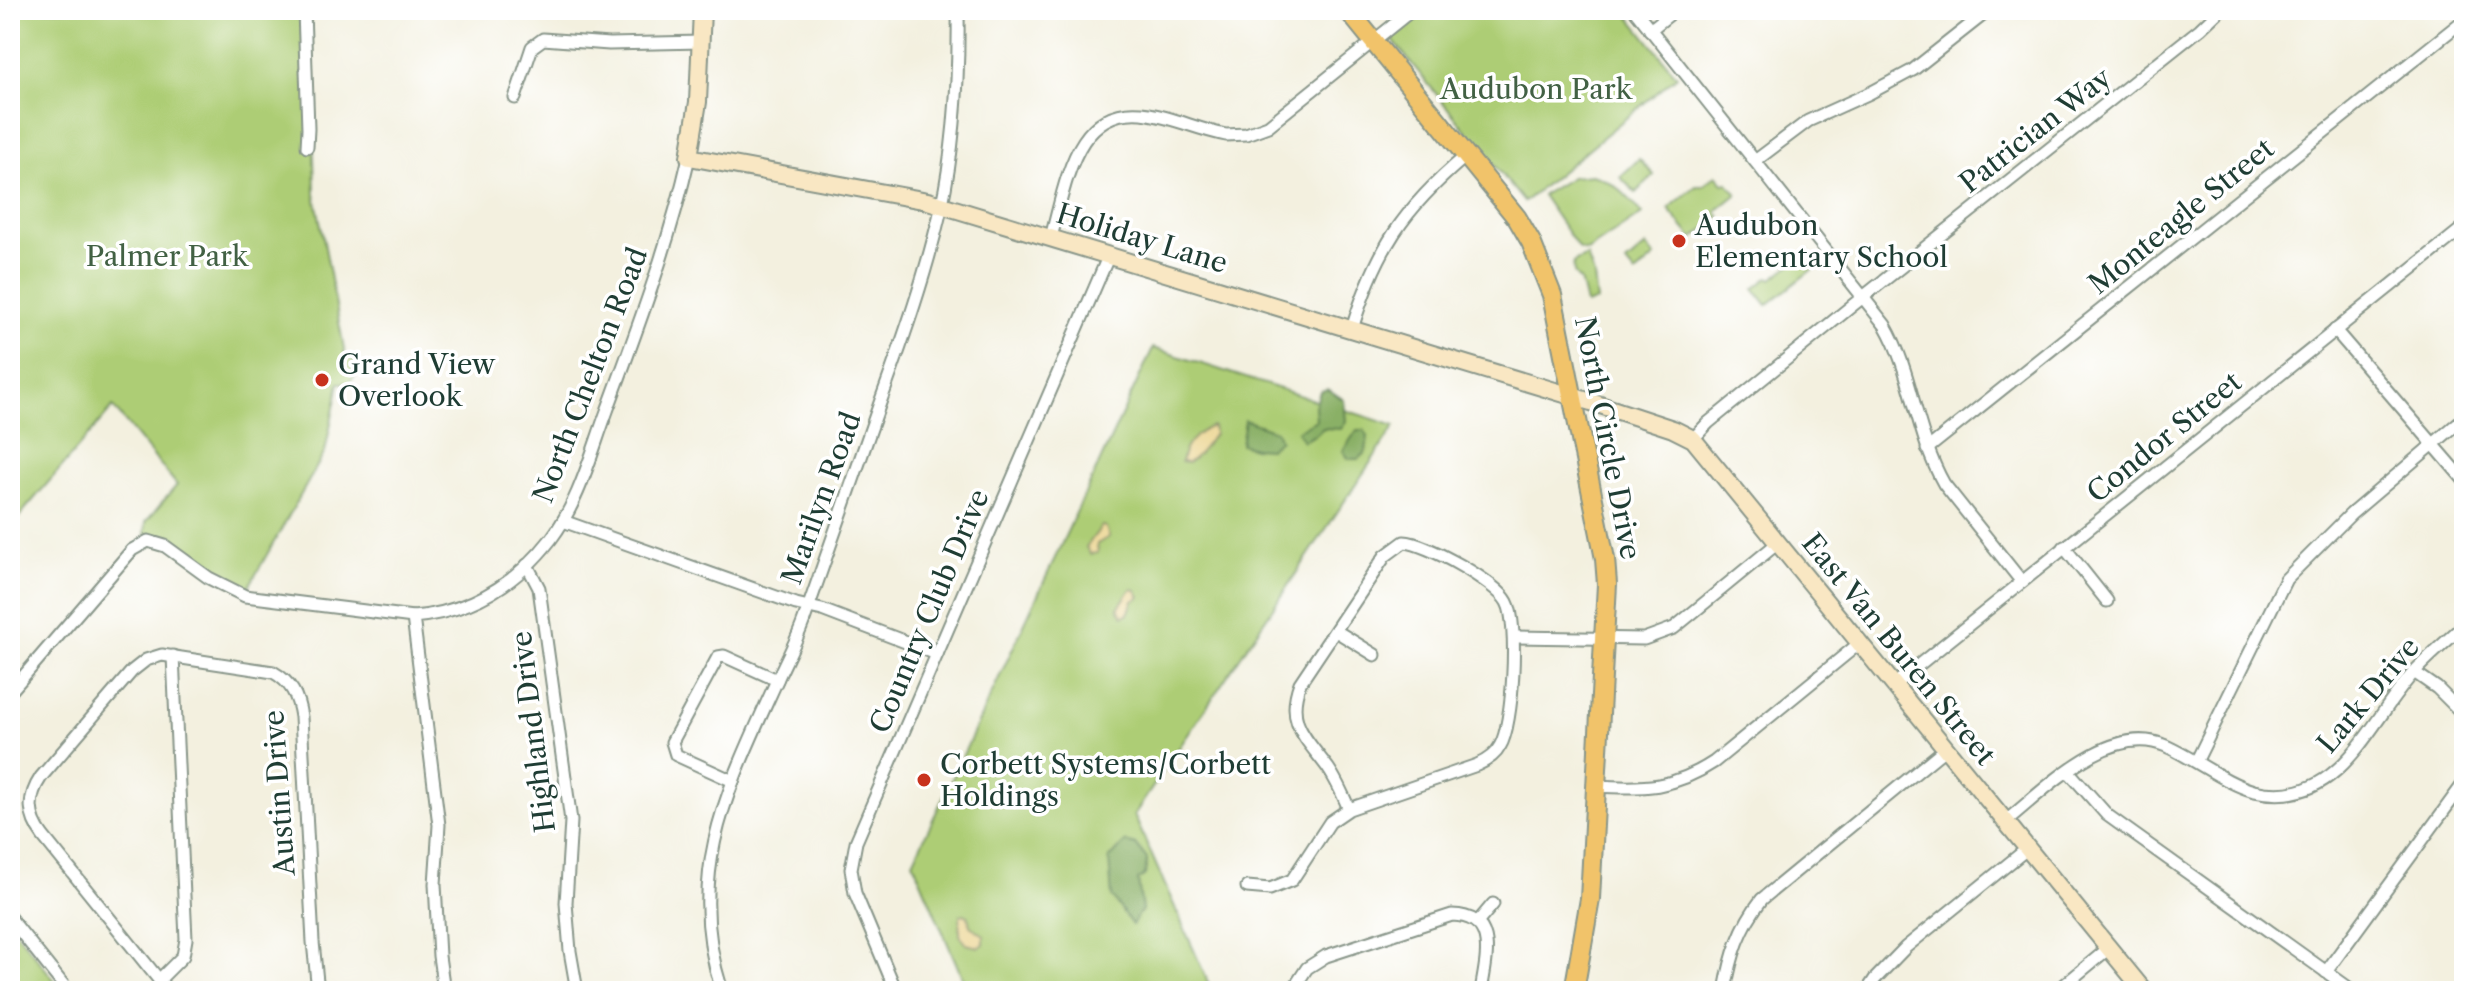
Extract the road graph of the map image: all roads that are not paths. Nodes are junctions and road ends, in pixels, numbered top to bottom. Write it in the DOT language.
graph roads {
  1 [pos="304,10"];
  2 [pos="702,10"];
  3 [pos="958,10"];
  4 [pos="1348,10"];
  5 [pos="1412,10"];
  6 [pos="1635,10"];
  7 [pos="1675,10"];
  8 [pos="1989,10"];
  9 [pos="2220,10"];
  10 [pos="2464,20"];
  11 [pos="1650,30"];
  12 [pos="702,42"];
  13 [pos="1374,43"];
  14 [pos="515,98"];
  15 [pos="307,147"];
  16 [pos="1466,156"];
  17 [pos="689,157"];
  18 [pos="1755,161"];
  19 [pos="942,205"];
  20 [pos="2464,227"];
  21 [pos="1051,237"];
  22 [pos="1109,255"];
  23 [pos="1864,296"];
  24 [pos="1352,329"];
  25 [pos="2335,330"];
  26 [pos="1574,397"];
  27 [pos="2464,418"];
  28 [pos="1693,439"];
  29 [pos="2434,444"];
  30 [pos="1927,449"];
  31 [pos="2464,480"];
  32 [pos="563,521"];
  33 [pos="1779,542"];
  34 [pos="2064,547"];
  35 [pos="527,565"];
  36 [pos="2022,582"];
  37 [pos="2107,601"];
  38 [pos="808,607"];
  39 [pos="413,617"];
  40 [pos="2464,625"];
  41 [pos="1336,631"];
  42 [pos="1514,637"];
  43 [pos="1604,638"];
  44 [pos="1861,642"];
  45 [pos="937,654"];
  46 [pos="1375,655"];
  47 [pos="173,656"];
  48 [pos="2414,672"];
  49 [pos="777,680"];
  50 [pos="1895,684"];
  51 [pos="10,692"];
  52 [pos="2464,715"];
  53 [pos="1946,748"];
  54 [pos="2197,760"];
  55 [pos="2069,772"];
  56 [pos="733,781"];
  57 [pos="2464,783"];
  58 [pos="1596,786"];
  59 [pos="1349,809"];
  60 [pos="2006,821"];
  61 [pos="2028,848"];
  62 [pos="1247,887"];
  63 [pos="1493,904"];
  64 [pos="10,918"];
  65 [pos="1477,923"];
  66 [pos="2109,948"];
  67 [pos="2326,972"];
  68 [pos="159,980"];
  69 [pos="68,991"];
  70 [pos="168,991"];
  71 [pos="318,991"];
  72 [pos="444,991"];
  73 [pos="577,991"];
  74 [pos="722,991"];
  75 [pos="896,991"];
  76 [pos="1292,991"];
  77 [pos="1481,991"];
  78 [pos="1574,991"];
  79 [pos="1725,991"];
  80 [pos="1867,991"];
  81 [pos="2057,991"];
  82 [pos="2144,991"];
  83 [pos="2353,991"];
  1 -- 15 [label="street"];
  2 -- 12 [label="street, North Chelton Road"];
  3 -- 19 [label="street, Marilyn Road"];
  4 -- 13 [label="main road, North Circle Drive"];
  5 -- 13 [label="street"];
  6 -- 11 [label="street"];
  7 -- 11 [label="street"];
  8 -- 18 [label="street"];
  9 -- 23 [label="street, Patrician Way"];
  10 -- 30 [label="street, Monteagle Street"];
  11 -- 18 [label="street"];
  12 -- 14 [label="street"];
  12 -- 17 [label="street, North Chelton Road"];
  13 -- 16 [label="main road, North Circle Drive"];
  13 -- 21 [label="street"];
  16 -- 24 [label="street"];
  16 -- 26 [label="main road, North Circle Drive"];
  17 -- 19 [label="street, Holiday Lane"];
  17 -- 32 [label="street, North Chelton Road"];
  18 -- 23 [label="street"];
  19 -- 21 [label="street, Holiday Lane"];
  19 -- 38 [label="street, Marilyn Road"];
  20 -- 25 [label="street, Condor Street"];
  21 -- 22 [label="street, Holiday Lane"];
  22 -- 24 [label="street, Holiday Lane"];
  22 -- 45 [label="street, Country Club Drive"];
  23 -- 28 [label="street, Patrician Way"];
  23 -- 30 [label="street"];
  24 -- 26 [label="street, Holiday Lane"];
  25 -- 29 [label="street"];
  25 -- 34 [label="street, Condor Street"];
  26 -- 28 [label="street, East Van Buren Street"];
  26 -- 43 [label="main road, North Circle Drive"];
  27 -- 29 [label="street"];
  28 -- 33 [label="street, East Van Buren Street"];
  29 -- 31 [label="street"];
  29 -- 54 [label="street"];
  30 -- 36 [label="street"];
  32 -- 35 [label="street, North Chelton Road"];
  32 -- 38 [label="street"];
  33 -- 43 [label="street"];
  33 -- 44 [label="street, East Van Buren Street"];
  34 -- 36 [label="street, Condor Street"];
  34 -- 37 [label="street"];
  35 -- 39 [label="street, North Chelton Road"];
  35 -- 73 [label="street, Highland Drive"];
  36 -- 50 [label="street, Condor Street"];
  38 -- 45 [label="street"];
  38 -- 49 [label="street, Marilyn Road"];
  39 -- 51 [label="street, North Chelton Road"];
  39 -- 72 [label="street"];
  40 -- 48 [label="street, Lark Drive"];
  41 -- 42 [label="street"];
  41 -- 46 [label="street"];
  41 -- 59 [label="street"];
  42 -- 43 [label="street"];
  42 -- 59 [label="street"];
  43 -- 58 [label="main road, North Circle Drive"];
  44 -- 50 [label="street, East Van Buren Street"];
  44 -- 58 [label="street"];
  45 -- 75 [label="street, Country Club Drive"];
  47 -- 68 [label="street"];
  47 -- 68 [label="street, Austin Drive"];
  47 -- 71 [label="street, Austin Drive"];
  48 -- 52 [label="street"];
  48 -- 54 [label="street, Lark Drive"];
  49 -- 56 [label="street, Marilyn Road"];
  49 -- 56 [label="street"];
  50 -- 53 [label="street, East Van Buren Street"];
  53 -- 60 [label="street, East Van Buren Street"];
  53 -- 79 [label="street"];
  54 -- 55 [label="street, Lark Drive"];
  55 -- 60 [label="street, Lark Drive"];
  55 -- 67 [label="street"];
  56 -- 74 [label="street, Marilyn Road"];
  57 -- 67 [label="street"];
  58 -- 78 [label="main road, North Circle Drive"];
  59 -- 62 [label="street"];
  60 -- 61 [label="street, East Van Buren Street"];
  61 -- 66 [label="street, East Van Buren Street"];
  61 -- 80 [label="street"];
  63 -- 65 [label="street"];
  64 -- 69 [label="street"];
  65 -- 76 [label="street"];
  65 -- 77 [label="street"];
  66 -- 81 [label="street"];
  66 -- 82 [label="street, East Van Buren Street"];
  67 -- 83 [label="street"];
  68 -- 70 [label="street, Austin Drive"];
}
